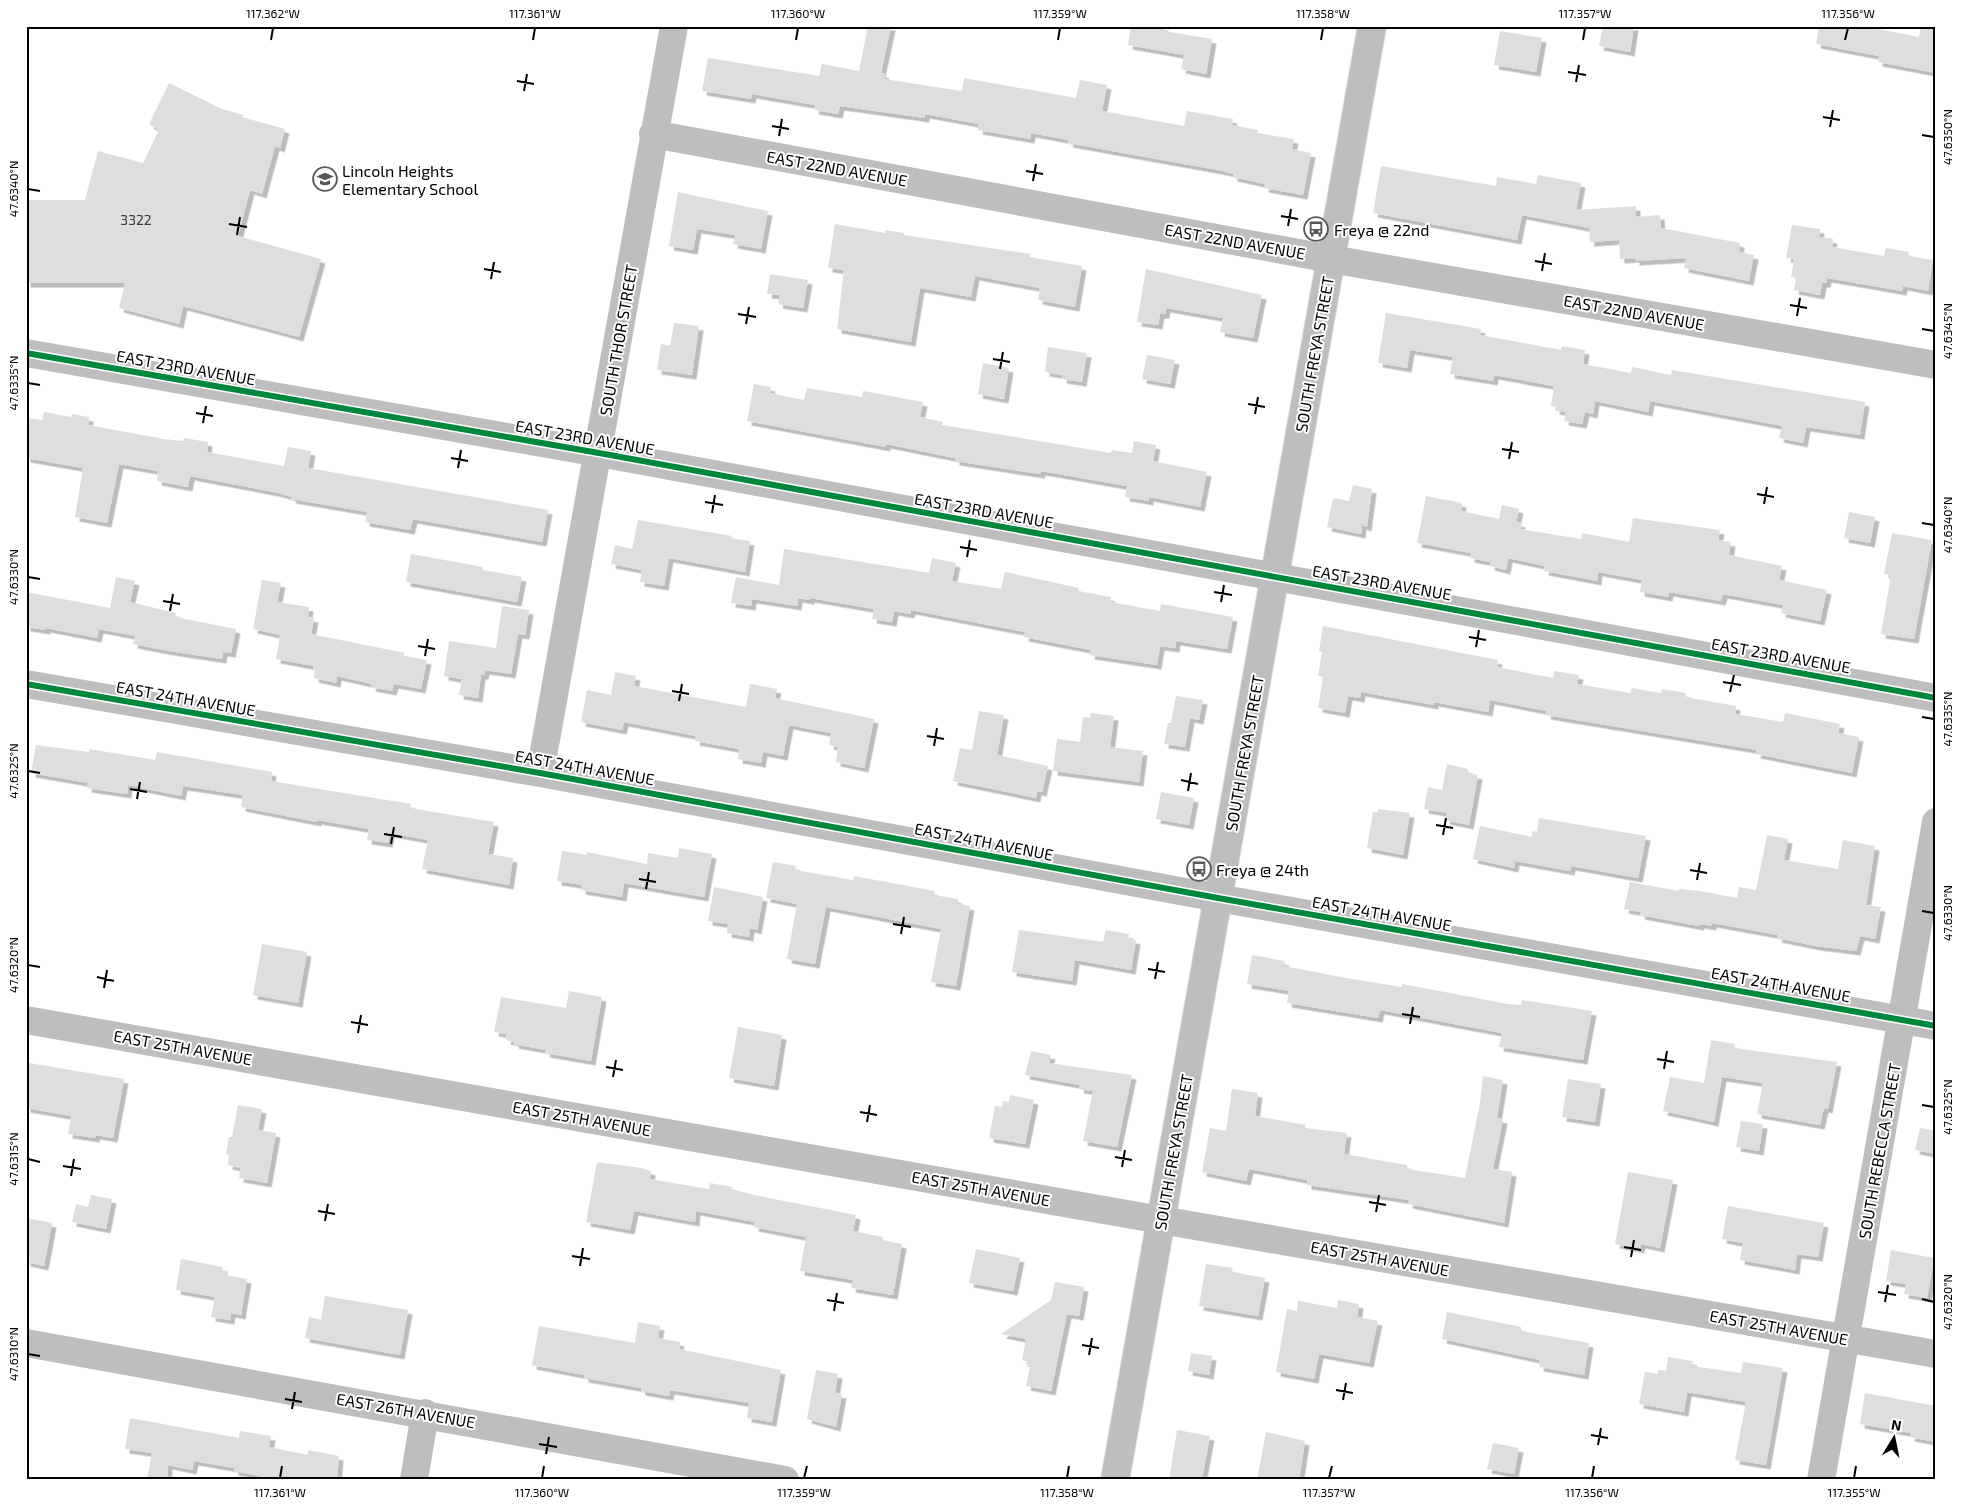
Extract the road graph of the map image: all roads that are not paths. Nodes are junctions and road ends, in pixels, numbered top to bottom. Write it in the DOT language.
graph roads {
  1 [pos="674,26"];
  2 [pos="1372,26"];
  3 [pos="653,134"];
  4 [pos="1331,259"];
  5 [pos="26,353"];
  6 [pos="1936,365"];
  7 [pos="599,453"];
  8 [pos="1275,577"];
  9 [pos="26,684"];
  10 [pos="1936,698"];
  11 [pos="540,773"];
  12 [pos="1936,822"];
  13 [pos="1218,898"];
  14 [pos="26,1020"];
  15 [pos="1902,1020"];
  16 [pos="1936,1026"];
  17 [pos="1161,1220"];
  18 [pos="1846,1339"];
  19 [pos="26,1343"];
  20 [pos="1936,1354"];
  21 [pos="425,1413"];
  22 [pos="414,1480"];
  23 [pos="785,1480"];
  24 [pos="1115,1480"];
  25 [pos="1821,1480"];
  1 -- 3 [label="street, SOUTH THOR STREET"];
  2 -- 4 [label="street, SOUTH FREYA STREET"];
  3 -- 4 [label="street, EAST 22ND AVENUE"];
  3 -- 7 [label="street, SOUTH THOR STREET"];
  4 -- 6 [label="street, EAST 22ND AVENUE"];
  4 -- 8 [label="street, SOUTH FREYA STREET"];
  5 -- 7 [label="street, EAST 23RD AVENUE"];
  7 -- 8 [label="street, EAST 23RD AVENUE"];
  7 -- 11 [label="street, SOUTH THOR STREET"];
  8 -- 10 [label="street, EAST 23RD AVENUE"];
  8 -- 13 [label="street, SOUTH FREYA STREET"];
  9 -- 11 [label="street, EAST 24TH AVENUE"];
  11 -- 13 [label="street, EAST 24TH AVENUE"];
  12 -- 15 [label="street, SOUTH REBECCA STREET"];
  13 -- 15 [label="street, EAST 24TH AVENUE"];
  13 -- 17 [label="street, SOUTH FREYA STREET"];
  14 -- 17 [label="street, EAST 25TH AVENUE"];
  15 -- 16 [label="street, EAST 24TH AVENUE"];
  15 -- 18 [label="street, SOUTH REBECCA STREET"];
  17 -- 18 [label="street, EAST 25TH AVENUE"];
  17 -- 24 [label="street, SOUTH FREYA STREET"];
  18 -- 20 [label="street, EAST 25TH AVENUE"];
  18 -- 25 [label="street, SOUTH REBECCA STREET"];
  19 -- 21 [label="street, EAST 26TH AVENUE"];
  21 -- 22 [label="street"];
  21 -- 23 [label="street, EAST 26TH AVENUE"];
}
